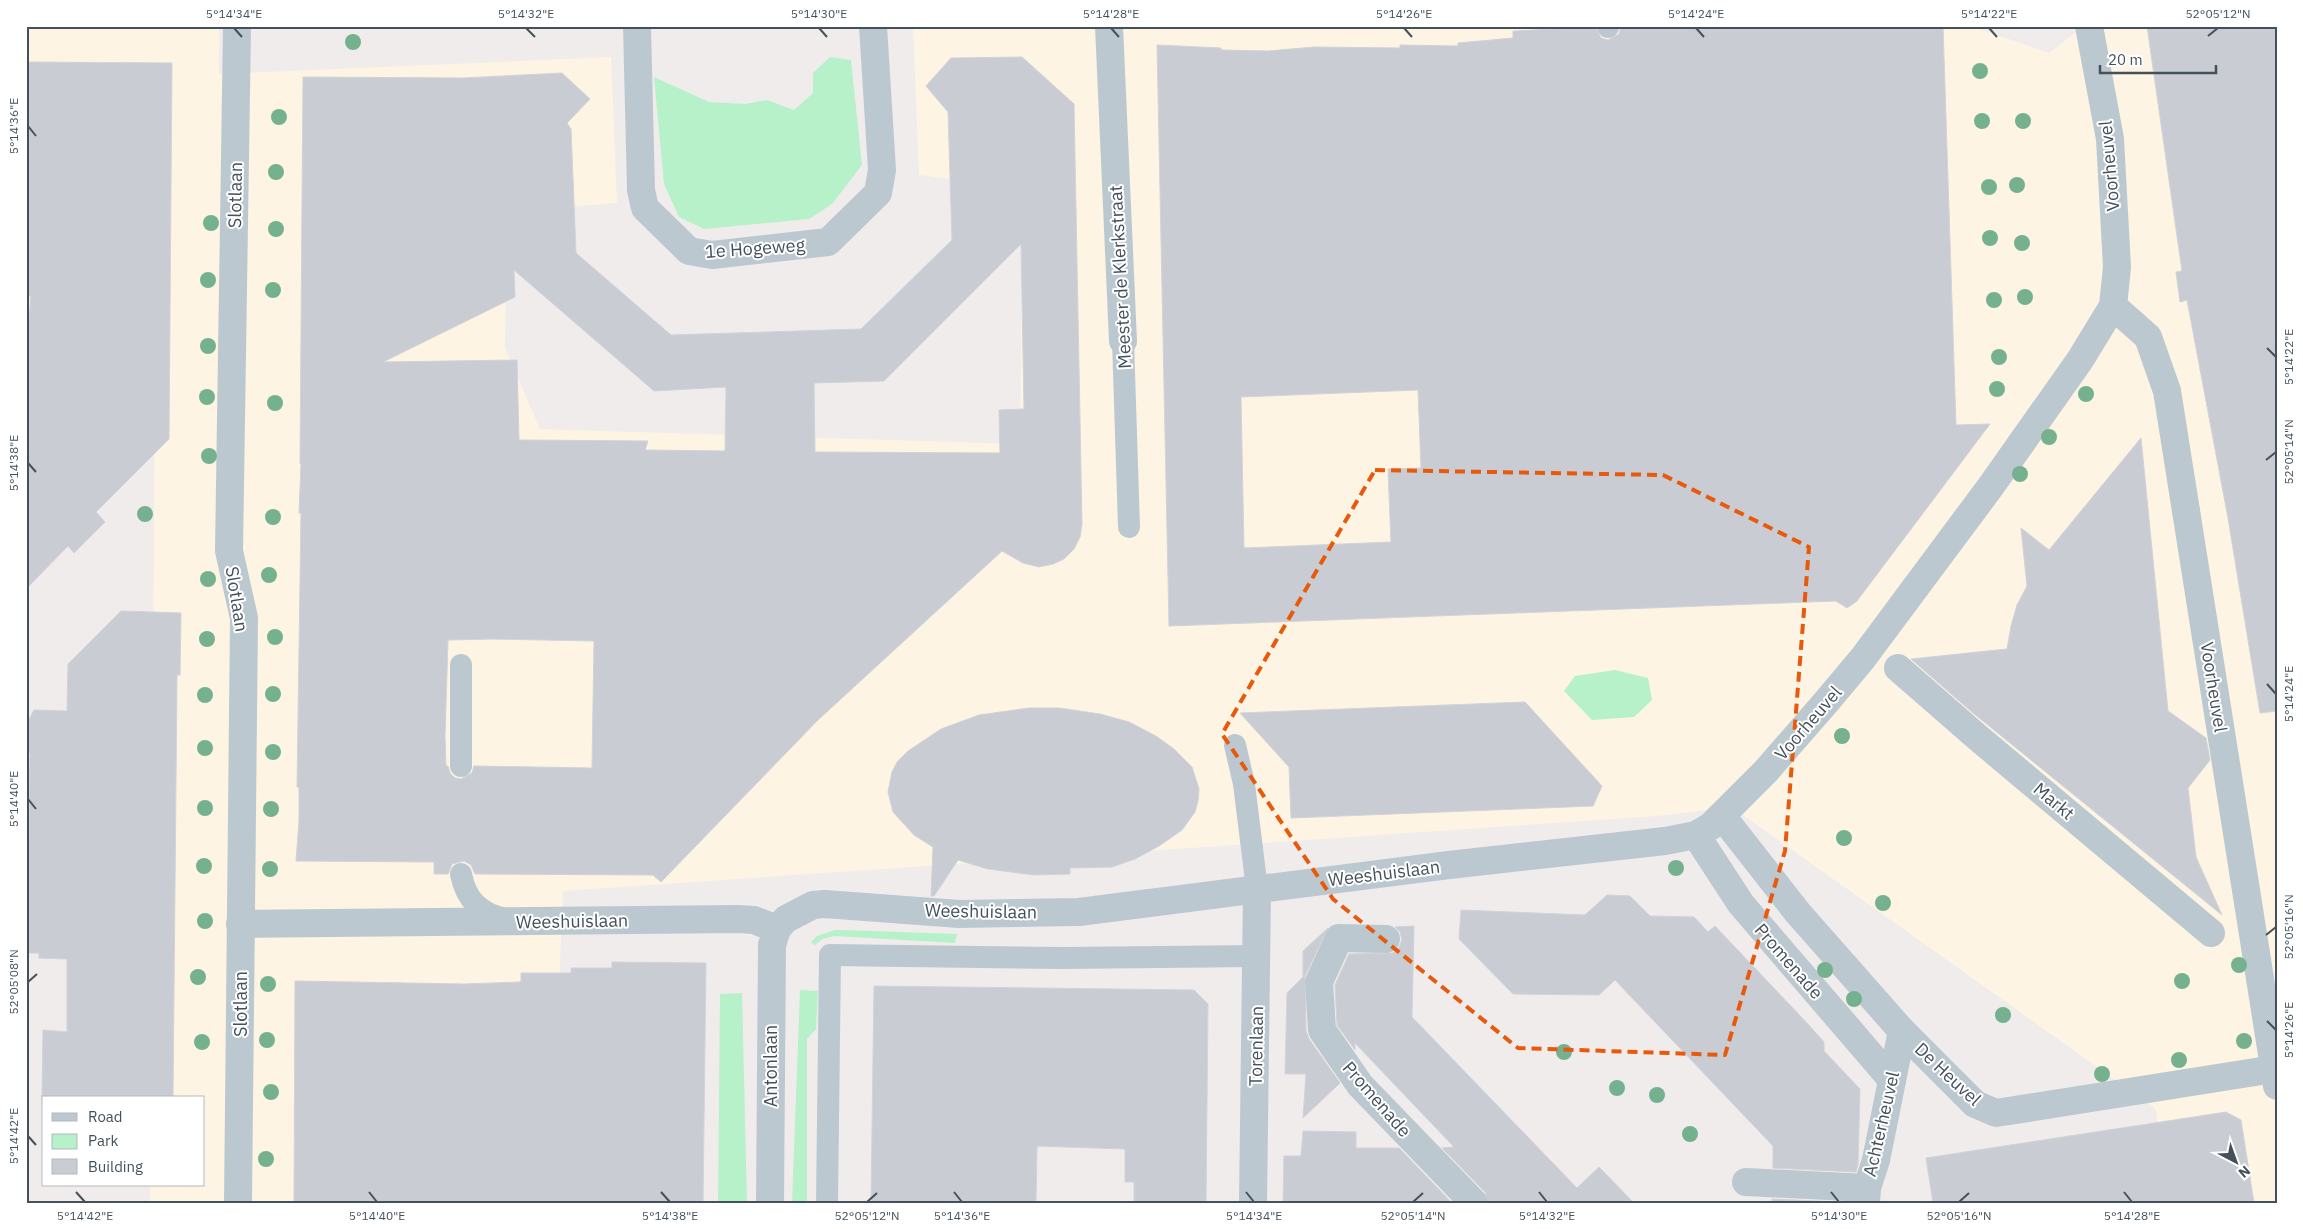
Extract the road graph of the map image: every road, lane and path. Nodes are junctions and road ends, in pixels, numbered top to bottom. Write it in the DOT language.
graph roads {
  1 [pos="237,26"];
  2 [pos="637,26"];
  3 [pos="873,26"];
  4 [pos="1109,26"];
  5 [pos="2089,26"];
  6 [pos="2113,306"];
  7 [pos="1123,341"];
  8 [pos="1129,527"];
  9 [pos="462,665"];
  10 [pos="1898,668"];
  11 [pos="1235,745"];
  12 [pos="461,766"];
  13 [pos="1722,816"];
  14 [pos="1696,835"];
  15 [pos="461,874"];
  16 [pos="1258,889"];
  17 [pos="522,921"];
  18 [pos="240,924"];
  19 [pos="777,930"];
  20 [pos="2211,933"];
  21 [pos="1386,939"];
  22 [pos="1257,956"];
  23 [pos="1902,1031"];
  24 [pos="2276,1074"];
  25 [pos="1892,1080"];
  26 [pos="1746,1182"];
  27 [pos="1866,1196"];
  28 [pos="238,1203"];
  29 [pos="770,1203"];
  30 [pos="827,1203"];
  31 [pos="1253,1203"];
  32 [pos="1474,1203"];
  1 -- 18 [label="street, Slotlaan"];
  2 -- 3 [label="street, 1e Hogeweg"];
  4 -- 7 [label="street, Meester de Klerkstraat"];
  5 -- 6 [label="street, Voorheuvel"];
  6 -- 13 [label="street, Voorheuvel"];
  6 -- 24 [label="street, Voorheuvel"];
  7 -- 8 [label="lane, Meester de Klerkstraat"];
  9 -- 12 [label="lane"];
  10 -- 20 [label="street, Markt"];
  11 -- 16 [label="lane"];
  13 -- 14 [label="street, Weeshuislaan"];
  13 -- 23 [label="street, De Heuvel"];
  14 -- 16 [label="street, Weeshuislaan"];
  14 -- 25 [label="street, Promenade"];
  15 -- 17 [label="lane"];
  16 -- 19 [label="street, Weeshuislaan"];
  16 -- 22 [label="street, Torenlaan"];
  17 -- 18 [label="street, Weeshuislaan"];
  17 -- 19 [label="street, Weeshuislaan"];
  18 -- 28 [label="street, Slotlaan"];
  19 -- 29 [label="street, Antonlaan"];
  21 -- 32 [label="street, Promenade"];
  22 -- 30 [label="lane"];
  22 -- 31 [label="street, Torenlaan"];
  23 -- 24 [label="street, De Heuvel"];
  23 -- 25 [label="street, Achterheuvel"];
  25 -- 27 [label="street, Achterheuvel"];
  26 -- 27 [label="street, Achterheuvel"];
}
